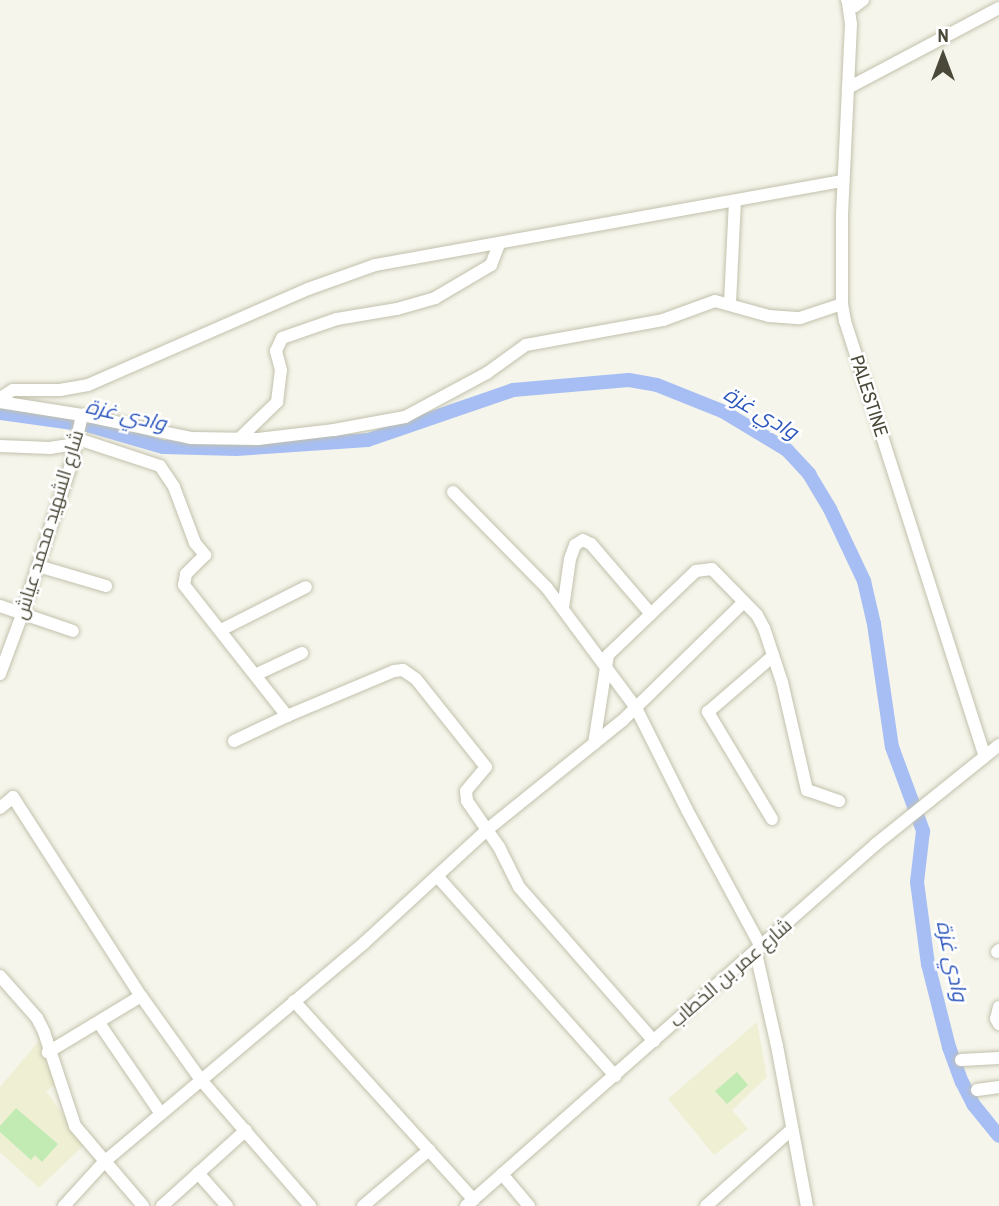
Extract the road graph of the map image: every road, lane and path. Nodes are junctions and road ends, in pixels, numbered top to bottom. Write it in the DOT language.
graph roads {
  1 [pos="855,1"];
  2 [pos="999,8"];
  3 [pos="848,88"];
  4 [pos="844,181"];
  5 [pos="735,202"];
  6 [pos="499,244"];
  7 [pos="730,303"];
  8 [pos="842,304"];
  9 [pos="0,400"];
  10 [pos="80,430"];
  11 [pos="240,438"];
  12 [pos="0,446"];
  13 [pos="453,492"];
  14 [pos="38,566"];
  15 [pos="106,586"];
  16 [pos="306,587"];
  17 [pos="744,603"];
  18 [pos="0,606"];
  19 [pos="563,608"];
  20 [pos="651,614"];
  21 [pos="22,615"];
  22 [pos="221,630"];
  23 [pos="73,631"];
  24 [pos="302,653"];
  25 [pos="773,656"];
  26 [pos="606,667"];
  27 [pos="0,674"];
  28 [pos="255,675"];
  29 [pos="636,708"];
  30 [pos="287,716"];
  31 [pos="234,741"];
  32 [pos="594,744"];
  33 [pos="999,745"];
  34 [pos="984,755"];
  35 [pos="839,801"];
  36 [pos="0,808"];
  37 [pos="772,819"];
  38 [pos="488,829"];
  39 [pos="437,876"];
  40 [pos="759,950"];
  41 [pos="0,976"];
  42 [pos="141,996"];
  43 [pos="294,1001"];
  44 [pos="999,1007"];
  45 [pos="99,1023"];
  46 [pos="999,1024"];
  47 [pos="654,1041"];
  48 [pos="48,1052"];
  49 [pos="999,1058"];
  50 [pos="961,1060"];
  51 [pos="615,1076"];
  52 [pos="201,1080"];
  53 [pos="999,1087"];
  54 [pos="977,1090"];
  55 [pos="161,1114"];
  56 [pos="793,1129"];
  57 [pos="246,1130"];
  58 [pos="429,1150"];
  59 [pos="104,1162"];
  60 [pos="198,1173"];
  61 [pos="502,1174"];
  62 [pos="470,1203"];
  63 [pos="64,1206"];
  64 [pos="143,1206"];
  65 [pos="162,1206"];
  66 [pos="227,1206"];
  67 [pos="310,1206"];
  68 [pos="363,1206"];
  69 [pos="529,1206"];
  70 [pos="706,1206"];
  71 [pos="807,1206"];
  1 -- 3 [label="street, PALESTINE"];
  2 -- 3 [label="street"];
  3 -- 4 [label="street, PALESTINE"];
  4 -- 5 [label="street"];
  4 -- 8 [label="street, PALESTINE"];
  5 -- 6 [label="street"];
  5 -- 7 [label="street"];
  6 -- 9 [label="street"];
  6 -- 11 [label="street"];
  8 -- 11 [label="street"];
  8 -- 34 [label="street, PALESTINE"];
  9 -- 10 [label="street"];
  10 -- 11 [label="street"];
  10 -- 12 [label="street"];
  10 -- 14 [label="street, شارع الشهيد محمد عياش"];
  10 -- 22 [label="street"];
  13 -- 19 [label="street"];
  14 -- 15 [label="street"];
  14 -- 21 [label="street, شارع الشهيد محمد عياش"];
  16 -- 22 [label="street"];
  17 -- 20 [label="street"];
  17 -- 25 [label="street"];
  17 -- 29 [label="street"];
  18 -- 21 [label="street"];
  19 -- 20 [label="street"];
  19 -- 26 [label="street"];
  20 -- 26 [label="street"];
  21 -- 23 [label="street"];
  21 -- 27 [label="street, شارع الشهيد محمد عياش"];
  22 -- 28 [label="street"];
  24 -- 28 [label="street"];
  25 -- 35 [label="street"];
  25 -- 37 [label="street"];
  26 -- 29 [label="street"];
  26 -- 32 [label="street"];
  28 -- 30 [label="street"];
  29 -- 32 [label="street"];
  29 -- 40 [label="street"];
  30 -- 31 [label="street"];
  30 -- 38 [label="street"];
  32 -- 38 [label="street"];
  33 -- 34 [label="street, شارع عمر بن الخطاب"];
  34 -- 40 [label="street, شارع عمر بن الخطاب"];
  36 -- 42 [label="street"];
  38 -- 39 [label="street"];
  38 -- 47 [label="street"];
  39 -- 43 [label="street"];
  39 -- 51 [label="street"];
  40 -- 47 [label="street, شارع عمر بن الخطاب"];
  40 -- 56 [label="street"];
  41 -- 48 [label="street"];
  42 -- 45 [label="street"];
  42 -- 52 [label="street"];
  43 -- 52 [label="street"];
  43 -- 58 [label="street"];
  44 -- 46 [label="street"];
  45 -- 48 [label="street"];
  45 -- 55 [label="street"];
  47 -- 51 [label="street, شارع عمر بن الخطاب"];
  48 -- 59 [label="street"];
  49 -- 50 [label="street"];
  51 -- 61 [label="street, شارع عمر بن الخطاب"];
  52 -- 55 [label="street"];
  52 -- 57 [label="street"];
  53 -- 54 [label="street"];
  55 -- 59 [label="street"];
  56 -- 70 [label="street"];
  56 -- 71 [label="street"];
  57 -- 60 [label="street"];
  57 -- 67 [label="street"];
  58 -- 62 [label="street"];
  58 -- 68 [label="street"];
  59 -- 63 [label="street"];
  59 -- 64 [label="street"];
  60 -- 65 [label="street"];
  60 -- 66 [label="street"];
  61 -- 62 [label="street, شارع عمر بن الخطاب"];
  61 -- 69 [label="street"];
}
